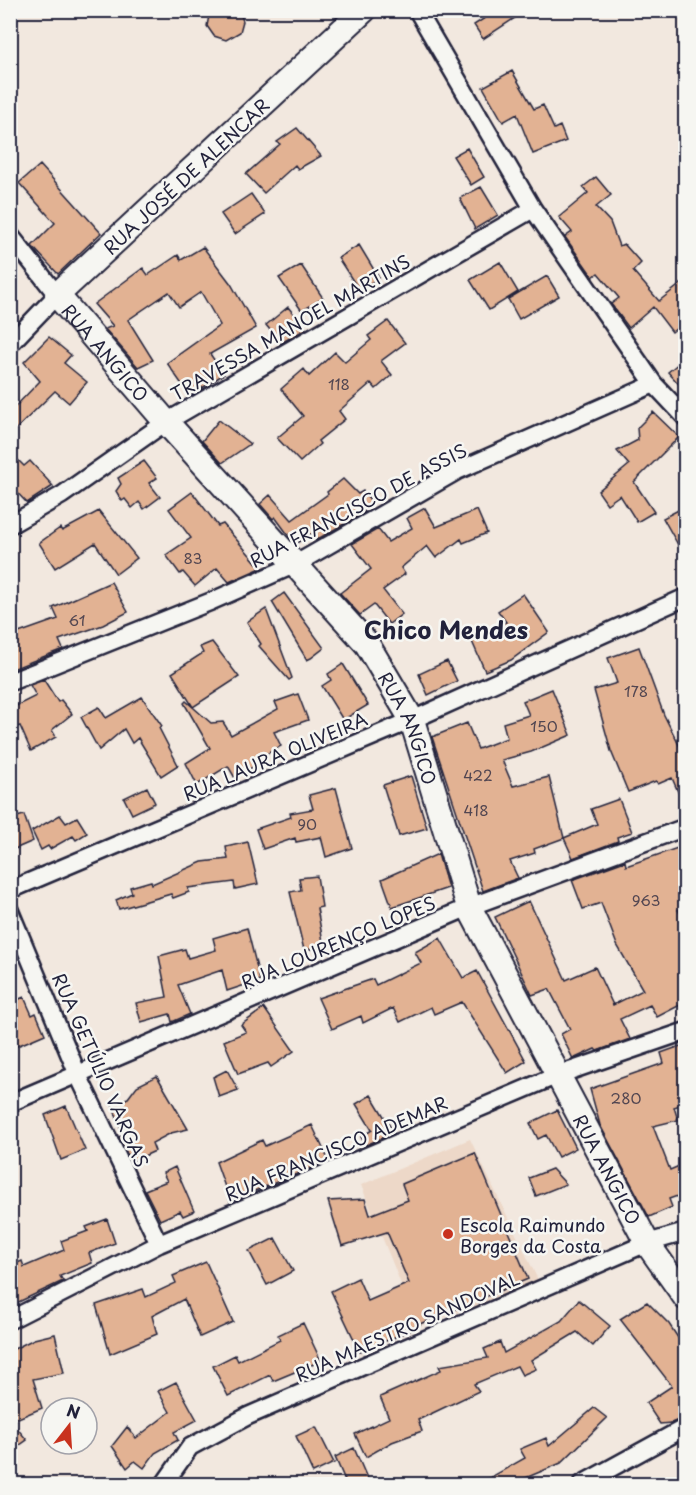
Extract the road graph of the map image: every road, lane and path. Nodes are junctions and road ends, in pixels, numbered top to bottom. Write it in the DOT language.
graph roads {
  1 [pos="364,10"];
  2 [pos="417,10"];
  3 [pos="532,209"];
  4 [pos="10,235"];
  5 [pos="57,295"];
  6 [pos="10,344"];
  7 [pos="654,384"];
  8 [pos="686,418"];
  9 [pos="166,422"];
  10 [pos="10,525"];
  11 [pos="294,565"];
  12 [pos="686,597"];
  13 [pos="10,682"];
  14 [pos="412,720"];
  15 [pos="686,827"];
  16 [pos="10,890"];
  17 [pos="469,907"];
  18 [pos="10,911"];
  19 [pos="686,1031"];
  20 [pos="78,1074"];
  21 [pos="558,1075"];
  22 [pos="10,1103"];
  23 [pos="686,1232"];
  24 [pos="647,1243"];
  25 [pos="159,1244"];
  26 [pos="686,1298"];
  27 [pos="10,1320"];
  28 [pos="686,1427"];
  29 [pos="164,1485"];
  30 [pos="582,1485"];
  1 -- 5 [label="street, RUA JOSÉ DE ALENCAR"];
  2 -- 3 [label="street"];
  3 -- 7 [label="street"];
  3 -- 9 [label="street, TRAVESSA MANOEL MARTINS"];
  4 -- 5 [label="street, RUA ANGICO"];
  5 -- 6 [label="street, RUA JOSÉ DE ALENCAR"];
  5 -- 9 [label="street, RUA ANGICO"];
  7 -- 8 [label="street"];
  7 -- 11 [label="street, RUA FRANCISCO DE ASSIS"];
  9 -- 10 [label="street, TRAVESSA MANOEL MARTINS"];
  9 -- 11 [label="street, RUA ANGICO"];
  11 -- 13 [label="street, RUA FRANCISCO DE ASSIS"];
  11 -- 14 [label="street, RUA ANGICO"];
  12 -- 14 [label="street, RUA LAURA OLIVEIRA"];
  14 -- 16 [label="street, RUA LAURA OLIVEIRA"];
  14 -- 17 [label="street, RUA ANGICO"];
  15 -- 17 [label="street, RUA LOURENÇO LOPES"];
  17 -- 20 [label="street, RUA LOURENÇO LOPES"];
  17 -- 21 [label="street, RUA ANGICO"];
  18 -- 20 [label="street, RUA GETÚLIO VARGAS"];
  19 -- 21 [label="street, RUA FRANCISCO ADEMAR"];
  20 -- 22 [label="street, RUA LOURENÇO LOPES"];
  20 -- 25 [label="street, RUA GETÚLIO VARGAS"];
  21 -- 24 [label="street, RUA ANGICO"];
  21 -- 25 [label="street, RUA FRANCISCO ADEMAR"];
  23 -- 24 [label="street, RUA MAESTRO SANDOVAL"];
  24 -- 26 [label="street, RUA ANGICO"];
  24 -- 29 [label="street, RUA MAESTRO SANDOVAL"];
  25 -- 27 [label="street, RUA FRANCISCO ADEMAR"];
  28 -- 30 [label="street"];
}
